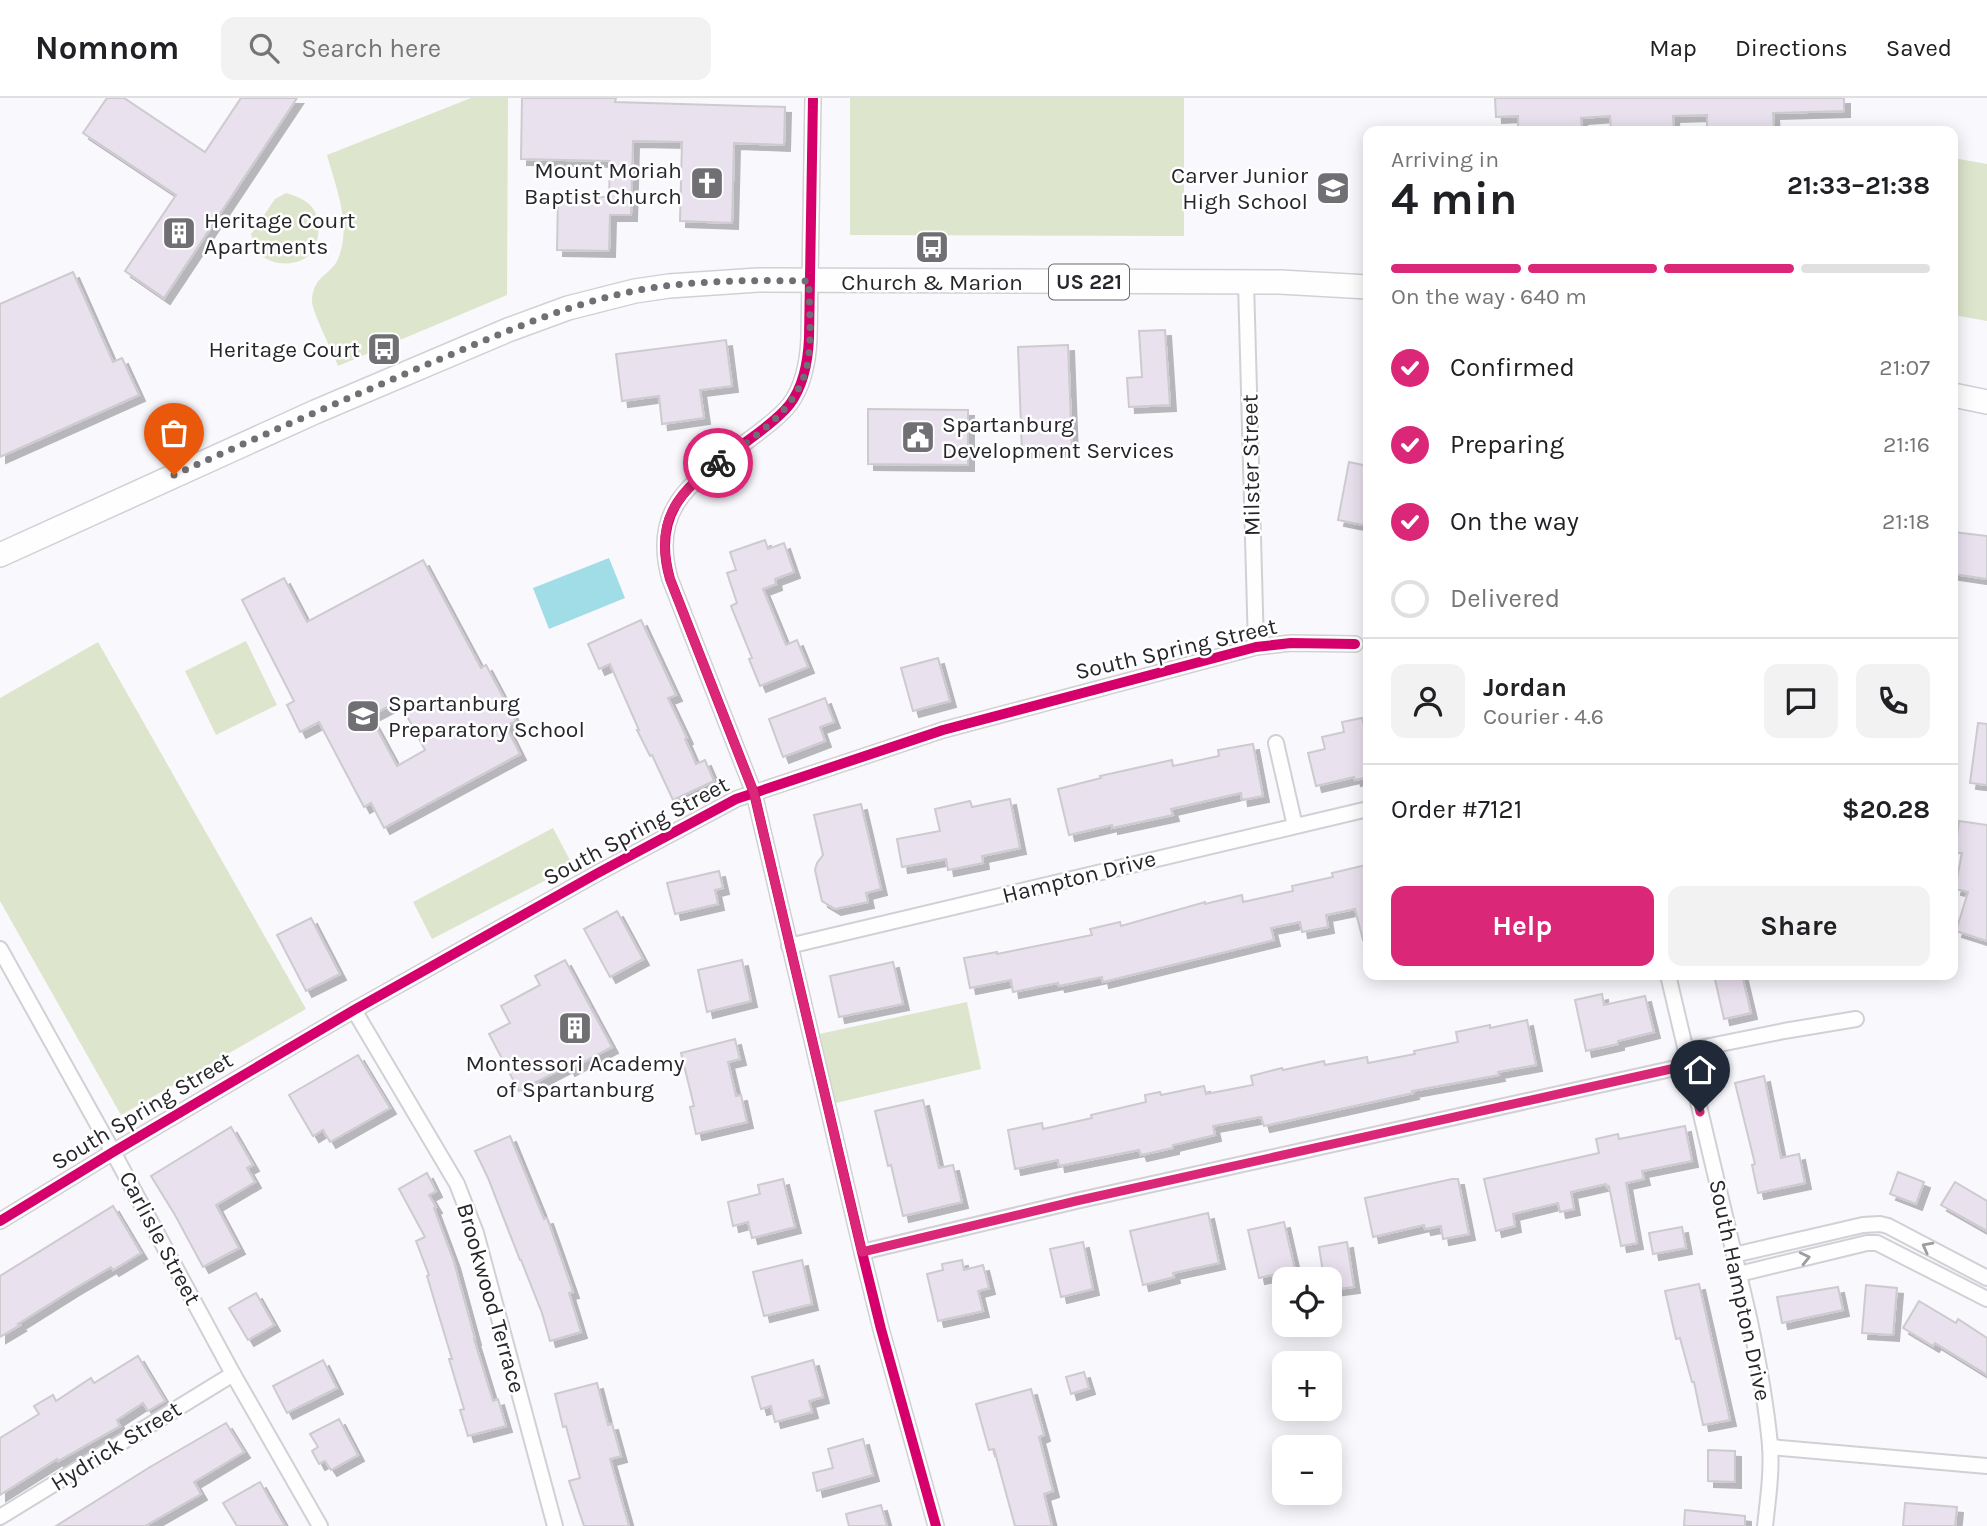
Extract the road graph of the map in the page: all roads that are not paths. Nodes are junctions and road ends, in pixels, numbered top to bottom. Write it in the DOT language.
graph roads {
  1 [pos="813,98"];
  2 [pos="809,281"];
  3 [pos="1246,282"];
  4 [pos="1363,287"];
  5 [pos="1958,396"];
  6 [pos="1987,402"];
  7 [pos="0,555"];
  8 [pos="1355,643"];
  9 [pos="1256,647"];
  10 [pos="1276,743"];
  11 [pos="754,793"];
  12 [pos="1363,810"];
  13 [pos="1295,826"];
  14 [pos="789,946"];
  15 [pos="0,949"];
  16 [pos="1669,980"];
  17 [pos="354,1010"];
  18 [pos="1856,1019"];
  19 [pos="1687,1058"];
  20 [pos="113,1152"];
  21 [pos="0,1221"];
  22 [pos="1880,1224"];
  23 [pos="1877,1243"];
  24 [pos="862,1252"];
  25 [pos="1734,1255"];
  26 [pos="1739,1274"];
  27 [pos="1987,1278"];
  28 [pos="1987,1299"];
  29 [pos="233,1374"];
  30 [pos="1770,1447"];
  31 [pos="1987,1466"];
  32 [pos="0,1517"];
  33 [pos="320,1526"];
  34 [pos="555,1526"];
  35 [pos="936,1526"];
  36 [pos="1765,1526"];
  1 -- 2 [label="street"];
  2 -- 3 [label="main road, US 221"];
  2 -- 7 [label="main road, US 221"];
  2 -- 11 [label="street"];
  3 -- 4 [label="main road, US 221"];
  3 -- 9 [label="street, Milster Street"];
  5 -- 6 [label="main road"];
  8 -- 9 [label="street, South Spring Street"];
  9 -- 11 [label="street, South Spring Street"];
  10 -- 13 [label="street"];
  11 -- 14 [label="street"];
  11 -- 17 [label="street, South Spring Street"];
  12 -- 13 [label="street, Hampton Drive"];
  13 -- 14 [label="street, Hampton Drive"];
  14 -- 24 [label="street"];
  15 -- 20 [label="street, Carlisle Street"];
  16 -- 19 [label="street, South Hampton Drive"];
  17 -- 20 [label="street, South Spring Street"];
  17 -- 34 [label="street, Brookwood Terrace"];
  18 -- 19 [label="street"];
  19 -- 24 [label="street"];
  19 -- 25 [label="street, South Hampton Drive"];
  20 -- 21 [label="street, South Spring Street"];
  20 -- 29 [label="street, Carlisle Street"];
  22 -- 23 [label="street"];
  22 -- 25 [label="street"];
  27 -- 22 [label="street, one-way"];
  26 -- 23 [label="street, one-way"];
  23 -- 28 [label="street"];
  24 -- 35 [label="street"];
  25 -- 26 [label="street, South Hampton Drive"];
  26 -- 30 [label="street, South Hampton Drive"];
  29 -- 32 [label="street, Hydrick Street"];
  29 -- 33 [label="street, Carlisle Street"];
  30 -- 31 [label="street"];
  30 -- 36 [label="street, South Hampton Drive"];
}
